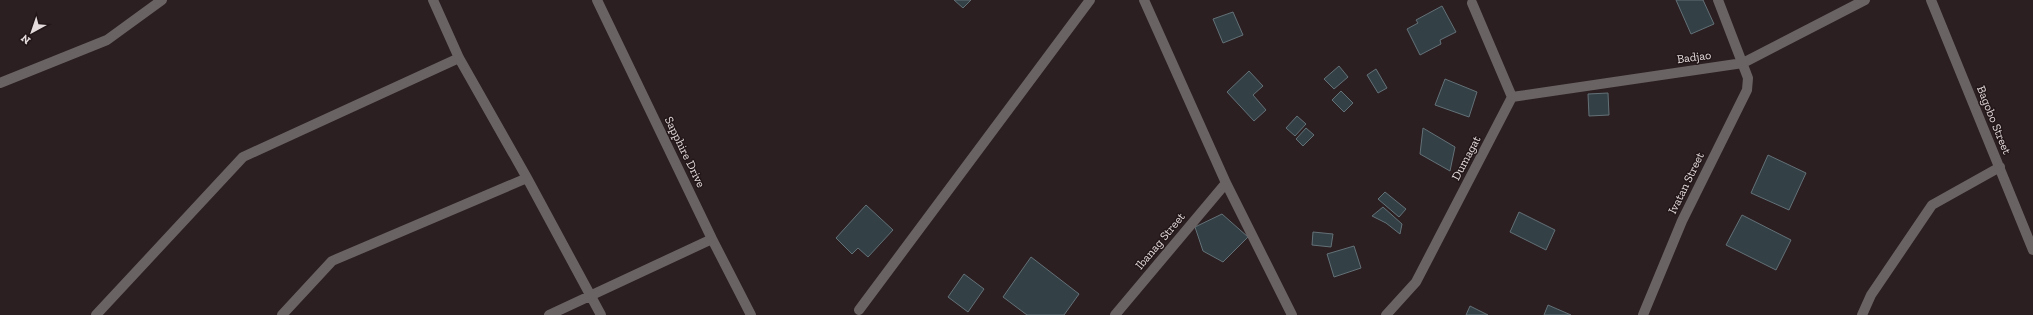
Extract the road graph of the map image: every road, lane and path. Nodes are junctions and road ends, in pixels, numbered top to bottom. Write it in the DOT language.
graph roads {
  1 [pos="162,0"];
  2 [pos="433,0"];
  3 [pos="598,0"];
  4 [pos="1090,0"];
  5 [pos="1144,0"];
  6 [pos="1718,0"];
  7 [pos="1865,0"];
  8 [pos="1931,0"];
  9 [pos="1472,3"];
  10 [pos="459,58"];
  11 [pos="1743,63"];
  12 [pos="0,83"];
  13 [pos="1512,97"];
  14 [pos="2000,167"];
  15 [pos="527,178"];
  16 [pos="1226,183"];
  17 [pos="712,239"];
  18 [pos="2033,250"];
  19 [pos="591,295"];
  20 [pos="859,310"];
  21 [pos="96,315"];
  22 [pos="282,315"];
  23 [pos="549,315"];
  24 [pos="600,315"];
  25 [pos="751,315"];
  26 [pos="1115,315"];
  27 [pos="1292,315"];
  28 [pos="1386,315"];
  29 [pos="1643,315"];
  30 [pos="1862,315"];
  1 -- 12 [label="street"];
  2 -- 10 [label="street"];
  3 -- 17 [label="street, Sapphire Drive"];
  4 -- 20 [label="street"];
  5 -- 16 [label="street"];
  6 -- 11 [label="street, Ivatan Street"];
  7 -- 11 [label="street, Badjao"];
  8 -- 14 [label="street, Bagobo Street"];
  9 -- 13 [label="street"];
  10 -- 15 [label="street"];
  10 -- 21 [label="street"];
  11 -- 13 [label="street, Badjao"];
  11 -- 29 [label="street, Ivatan Street"];
  13 -- 28 [label="street, Dumagat"];
  14 -- 18 [label="street, Bagobo Street"];
  14 -- 30 [label="street"];
  15 -- 19 [label="street"];
  15 -- 22 [label="street"];
  16 -- 26 [label="street, Ibanag Street"];
  16 -- 27 [label="street"];
  17 -- 19 [label="street"];
  17 -- 25 [label="street, Sapphire Drive"];
  19 -- 23 [label="street"];
  19 -- 24 [label="street"];
}
